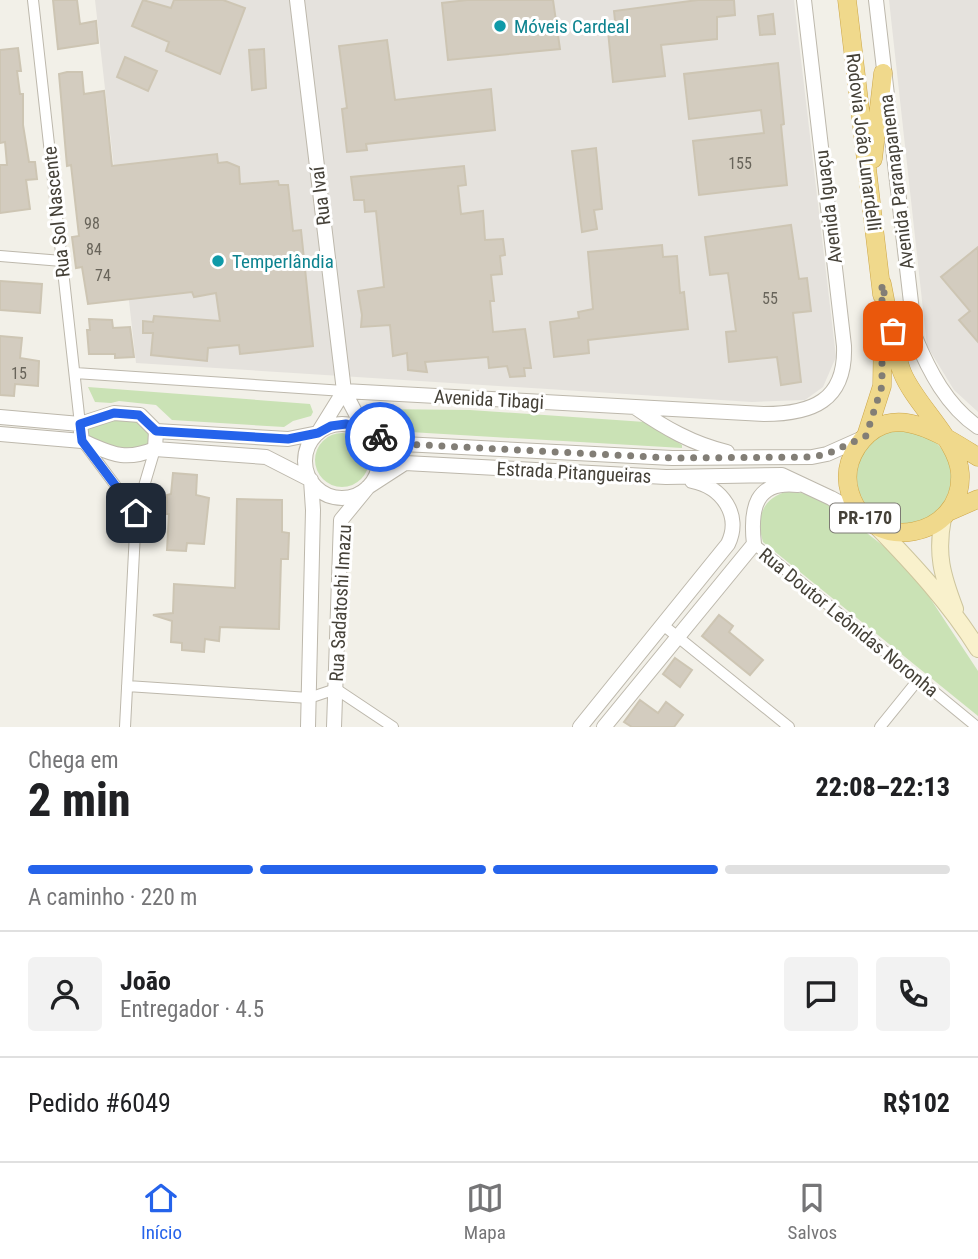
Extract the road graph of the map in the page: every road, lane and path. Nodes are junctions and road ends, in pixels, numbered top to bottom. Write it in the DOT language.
graph roads {
  1 [pos="33,0"];
  2 [pos="297,0"];
  3 [pos="804,0"];
  4 [pos="847,0"];
  5 [pos="876,0"];
  6 [pos="883,73"];
  7 [pos="870,183"];
  8 [pos="0,256"];
  9 [pos="62,261"];
  10 [pos="882,284"];
  11 [pos="75,373"];
  12 [pos="344,391"];
  13 [pos="818,405"];
  14 [pos="635,407"];
  15 [pos="0,417"];
  16 [pos="80,424"];
  17 [pos="978,427"];
  18 [pos="156,431"];
  19 [pos="318,433"];
  20 [pos="366,433"];
  21 [pos="0,434"];
  22 [pos="866,436"];
  23 [pos="943,436"];
  24 [pos="82,441"];
  25 [pos="155,449"];
  26 [pos="749,457"];
  27 [pos="978,457"];
  28 [pos="666,477"];
  29 [pos="311,480"];
  30 [pos="808,486"];
  31 [pos="368,487"];
  32 [pos="978,499"];
  33 [pos="136,513"];
  34 [pos="862,515"];
  35 [pos="945,515"];
  36 [pos="877,527"];
  37 [pos="754,544"];
  38 [pos="958,618"];
  39 [pos="663,625"];
  40 [pos="677,636"];
  41 [pos="978,649"];
  42 [pos="918,680"];
  43 [pos="127,686"];
  44 [pos="335,689"];
  45 [pos="309,698"];
  46 [pos="593,725"];
  47 [pos="125,727"];
  48 [pos="308,727"];
  49 [pos="334,727"];
  50 [pos="393,727"];
  51 [pos="789,727"];
  52 [pos="880,727"];
  53 [pos="977,727"];
  1 -- 9 [label="street, Rua Sol Nascente"];
  2 -- 12 [label="street, Rua Ivaí"];
  3 -- 13 [label="street, Avenida Iguaçu"];
  4 -- 7 [label="highway, Rodovia João Lunardelli / PR-170"];
  5 -- 6 [label="street, Avenida Paranapanema"];
  6 -- 7 [label="highway"];
  6 -- 17 [label="street, Avenida Paranapanema"];
  7 -- 10 [label="highway, Rodovia João Lunardelli / PR-170"];
  8 -- 9 [label="street"];
  9 -- 11 [label="street, Rua Sol Nascente"];
  10 -- 22 [label="highway, Rodovia João Lunardelli / PR-170"];
  10 -- 23 [label="highway, Rodovia João Lunardelli / PR-170"];
  11 -- 12 [label="street, Avenida Tibagi"];
  11 -- 16 [label="street, Rua Sol Nascente"];
  12 -- 14 [label="street, Avenida Tibagi"];
  12 -- 19 [label="street"];
  12 -- 20 [label="street, Rua Ivaí"];
  13 -- 14 [label="street, Avenida Tibagi"];
  14 -- 26 [label="street"];
  15 -- 16 [label="street"];
  16 -- 18 [label="street"];
  16 -- 24 [label="street"];
  18 -- 19 [label="street"];
  18 -- 25 [label="street"];
  19 -- 20 [label="street"];
  19 -- 29 [label="street"];
  20 -- 26 [label="street, Estrada Pitangueiras"];
  20 -- 31 [label="street"];
  21 -- 24 [label="street"];
  22 -- 23 [label="highway"];
  22 -- 26 [label="street, Estrada Pitangueiras"];
  22 -- 34 [label="highway, PR-170"];
  23 -- 27 [label="highway"];
  23 -- 35 [label="highway, PR-170"];
  24 -- 25 [label="street"];
  24 -- 33 [label="street"];
  25 -- 29 [label="street"];
  25 -- 33 [label="street"];
  28 -- 30 [label="street, Estrada Pitangueiras"];
  28 -- 31 [label="street, Estrada Pitangueiras"];
  28 -- 39 [label="street"];
  29 -- 31 [label="street"];
  29 -- 45 [label="street, Rua Sadatoshi Imazu"];
  30 -- 34 [label="street, Estrada Pitangueiras"];
  30 -- 37 [label="street"];
  31 -- 44 [label="street, Rua Sadatoshi Imazu"];
  32 -- 35 [label="highway"];
  33 -- 43 [label="street"];
  34 -- 36 [label="highway, PR-170"];
  35 -- 36 [label="highway, PR-170"];
  35 -- 38 [label="main road"];
  36 -- 38 [label="main road"];
  37 -- 40 [label="street"];
  37 -- 42 [label="street, Rua Doutor Leônidas Noronha"];
  38 -- 41 [label="main road"];
  39 -- 40 [label="street"];
  39 -- 46 [label="street"];
  40 -- 46 [label="street"];
  40 -- 51 [label="street"];
  42 -- 52 [label="street"];
  42 -- 53 [label="street, Rua Doutor Leônidas Noronha"];
  43 -- 45 [label="street"];
  43 -- 47 [label="street"];
  44 -- 45 [label="street"];
  44 -- 49 [label="street, Rua Sadatoshi Imazu"];
  44 -- 50 [label="street"];
  45 -- 48 [label="street, Rua Sadatoshi Imazu"];
}
